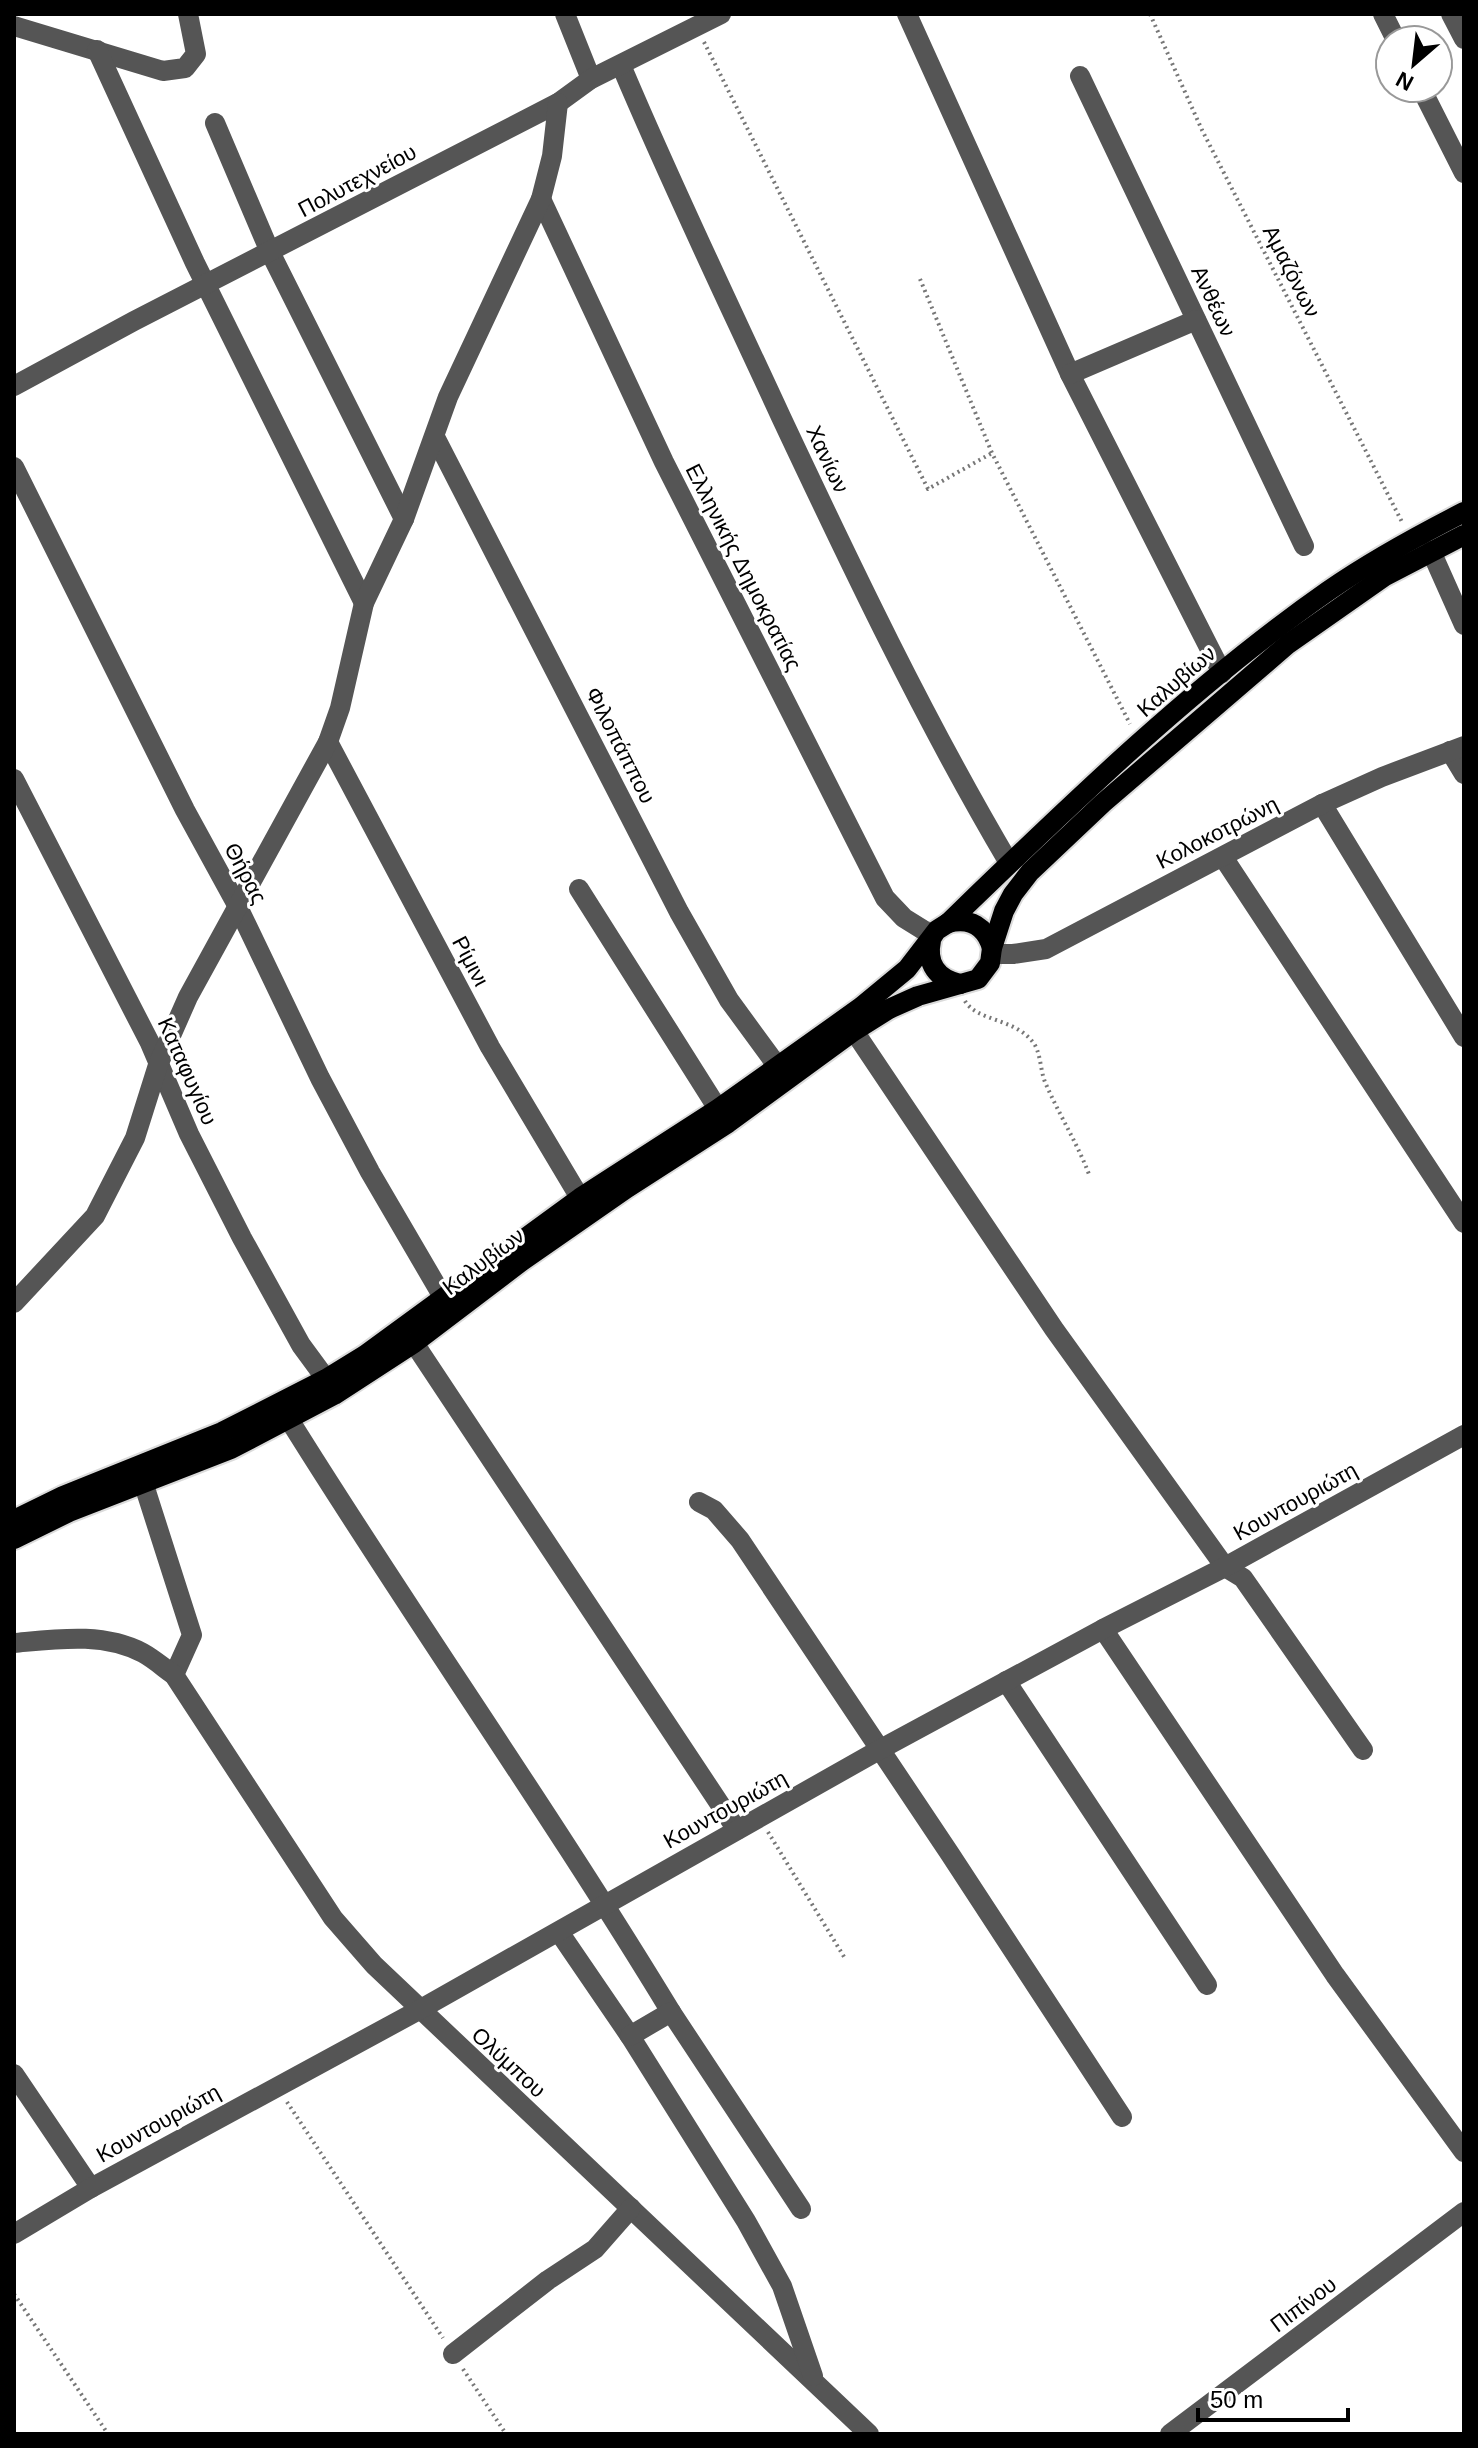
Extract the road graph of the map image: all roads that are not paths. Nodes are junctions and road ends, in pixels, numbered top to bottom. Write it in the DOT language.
graph roads {
  1 [pos="188,14"];
  2 [pos="565,14"];
  3 [pos="721,14"];
  4 [pos="907,14"];
  5 [pos="1451,14"];
  6 [pos="14,26"];
  7 [pos="1464,39"];
  8 [pos="97,50"];
  9 [pos="621,65"];
  10 [pos="1080,76"];
  11 [pos="591,79"];
  12 [pos="558,103"];
  13 [pos="1429,104"];
  14 [pos="215,123"];
  15 [pos="1464,173"];
  16 [pos="541,199"];
  17 [pos="270,252"];
  18 [pos="206,285"];
  19 [pos="1196,320"];
  20 [pos="1070,374"];
  21 [pos="14,386"];
  22 [pos="435,437"];
  23 [pos="14,467"];
  24 [pos="1464,512"];
  25 [pos="404,519"];
  26 [pos="1464,535"];
  27 [pos="1304,546"];
  28 [pos="1431,551"];
  29 [pos="364,603"];
  30 [pos="1464,625"];
  31 [pos="1222,673"];
  32 [pos="328,742"];
  33 [pos="1457,749"];
  34 [pos="1464,774"];
  35 [pos="14,779"];
  36 [pos="1322,804"];
  37 [pos="1223,857"];
  38 [pos="1009,863"];
  39 [pos="579,889"];
  40 [pos="237,905"];
  41 [pos="937,933"];
  42 [pos="992,951"];
  43 [pos="964,983"];
  44 [pos="854,1031"];
  45 [pos="1464,1037"];
  46 [pos="158,1065"];
  47 [pos="778,1067"];
  48 [pos="718,1109"];
  49 [pos="580,1198"];
  50 [pos="1464,1223"];
  51 [pos="443,1297"];
  52 [pos="14,1303"];
  53 [pos="414,1343"];
  54 [pos="326,1379"];
  55 [pos="290,1421"];
  56 [pos="1464,1435"];
  57 [pos="144,1485"];
  58 [pos="699,1502"];
  59 [pos="14,1520"];
  60 [pos="14,1539"];
  61 [pos="1225,1567"];
  62 [pos="1103,1629"];
  63 [pos="14,1643"];
  64 [pos="174,1675"];
  65 [pos="1006,1681"];
  66 [pos="879,1750"];
  67 [pos="1363,1750"];
  68 [pos="737,1830"];
  69 [pos="605,1904"];
  70 [pos="559,1932"];
  71 [pos="1207,1985"];
  72 [pos="419,2010"];
  73 [pos="671,2012"];
  74 [pos="630,2036"];
  75 [pos="14,2074"];
  76 [pos="1122,2117"];
  77 [pos="1464,2152"];
  78 [pos="91,2188"];
  79 [pos="631,2208"];
  80 [pos="801,2209"];
  81 [pos="1464,2212"];
  82 [pos="14,2234"];
  83 [pos="453,2354"];
  84 [pos="815,2380"];
  85 [pos="869,2434"];
  86 [pos="1170,2434"];
  1 -- 8 [label="street"];
  2 -- 11 [label="street"];
  3 -- 9 [label="street, Πολυτεχνείου"];
  4 -- 20 [label="street"];
  5 -- 7 [label="street"];
  6 -- 8 [label="street"];
  8 -- 18 [label="street"];
  9 -- 11 [label="street, Πολυτεχνείου"];
  9 -- 38 [label="street, Χανίων"];
  10 -- 19 [label="street, Ανθέων"];
  11 -- 12 [label="street, Πολυτεχνείου"];
  12 -- 16 [label="street"];
  12 -- 17 [label="street, Πολυτεχνείου"];
  13 -- 15 [label="street"];
  14 -- 17 [label="street"];
  16 -- 22 [label="street"];
  16 -- 41 [label="street, Ελληνικής Δημοκρατίας"];
  17 -- 18 [label="street, Πολυτεχνείου"];
  17 -- 25 [label="street"];
  18 -- 21 [label="street, Πολυτεχνείου"];
  18 -- 29 [label="street"];
  19 -- 20 [label="street"];
  19 -- 27 [label="street, Ανθέων"];
  20 -- 31 [label="street"];
  22 -- 25 [label="street"];
  22 -- 47 [label="street, Φιλοπάππου"];
  23 -- 40 [label="street, Θήρας"];
  24 -- 31 [label="main road, Καλυβίων"];
  25 -- 29 [label="street"];
  26 -- 28 [label="main road, Καλυβίων"];
  28 -- 30 [label="street"];
  28 -- 42 [label="main road, Καλυβίων"];
  29 -- 32 [label="street"];
  31 -- 38 [label="main road, Καλυβίων"];
  32 -- 40 [label="street"];
  32 -- 49 [label="street, Ρίμινι"];
  33 -- 34 [label="street"];
  33 -- 36 [label="street, Κολοκοτρώνη"];
  35 -- 46 [label="street, Καταφυγίου"];
  36 -- 37 [label="street, Κολοκοτρώνη"];
  36 -- 45 [label="street"];
  37 -- 42 [label="street, Κολοκοτρώνη"];
  37 -- 50 [label="street"];
  38 -- 41 [label="main road, Καλυβίων"];
  39 -- 48 [label="street"];
  40 -- 46 [label="street"];
  40 -- 51 [label="street, Θήρας"];
  41 -- 42 [label="main road"];
  41 -- 43 [label="main road"];
  41 -- 47 [label="main road, Καλυβίων"];
  42 -- 43 [label="main road, Καλυβίων"];
  43 -- 44 [label="main road, Καλυβίων"];
  44 -- 53 [label="main road, Καλυβίων"];
  44 -- 61 [label="street"];
  46 -- 52 [label="street"];
  46 -- 54 [label="street, Καταφυγίου"];
  47 -- 48 [label="main road, Καλυβίων"];
  48 -- 49 [label="main road, Καλυβίων"];
  49 -- 51 [label="main road, Καλυβίων"];
  51 -- 54 [label="main road, Καλυβίων"];
  53 -- 55 [label="main road, Καλυβίων"];
  53 -- 68 [label="street"];
  54 -- 59 [label="main road, Καλυβίων"];
  55 -- 57 [label="main road, Καλυβίων"];
  55 -- 69 [label="street"];
  56 -- 61 [label="street, Κουντουριώτη"];
  57 -- 60 [label="main road, Καλυβίων"];
  57 -- 64 [label="street"];
  58 -- 66 [label="street"];
  61 -- 62 [label="street, Κουντουριώτη"];
  61 -- 67 [label="street"];
  62 -- 65 [label="street, Κουντουριώτη"];
  62 -- 77 [label="street"];
  63 -- 64 [label="street"];
  64 -- 72 [label="street, Ολύμπου"];
  65 -- 66 [label="street, Κουντουριώτη"];
  65 -- 71 [label="street"];
  66 -- 68 [label="street, Κουντουριώτη"];
  66 -- 76 [label="street"];
  68 -- 69 [label="street, Κουντουριώτη"];
  69 -- 70 [label="street, Κουντουριώτη"];
  69 -- 73 [label="street"];
  70 -- 72 [label="street, Κουντουριώτη"];
  70 -- 74 [label="street"];
  72 -- 78 [label="street, Κουντουριώτη"];
  72 -- 79 [label="street, Ολύμπου"];
  73 -- 74 [label="street"];
  73 -- 80 [label="street"];
  74 -- 84 [label="street"];
  75 -- 78 [label="street"];
  78 -- 82 [label="street, Κουντουριώτη"];
  79 -- 83 [label="street"];
  79 -- 84 [label="street, Ολύμπου"];
  81 -- 86 [label="street, Πιπίνου"];
  84 -- 85 [label="street, Ολύμπου"];
}
